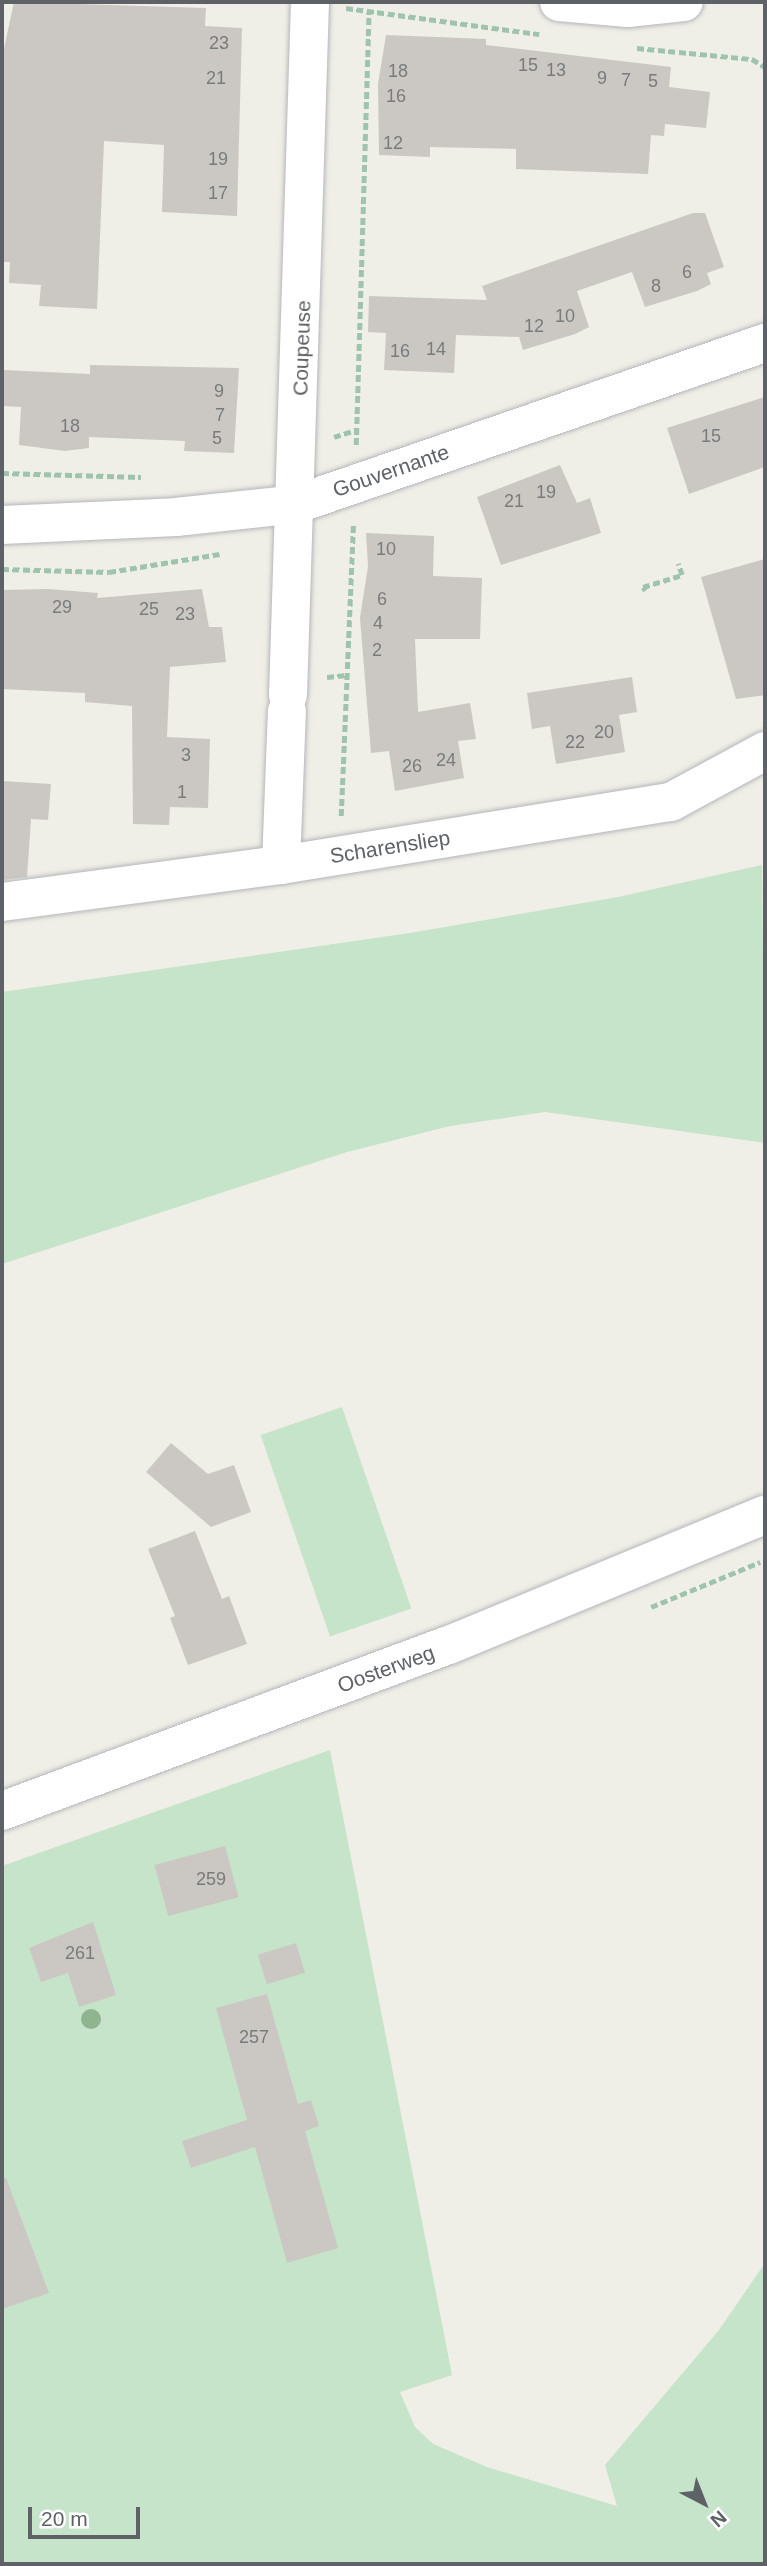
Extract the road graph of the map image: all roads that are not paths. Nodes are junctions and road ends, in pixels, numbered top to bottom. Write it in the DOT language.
graph roads {
  1 [pos="310,2"];
  2 [pos="559,2"];
  3 [pos="684,2"];
  4 [pos="765,343"];
  5 [pos="297,503"];
  6 [pos="2,525"];
  7 [pos="765,751"];
  8 [pos="281,865"];
  9 [pos="2,902"];
  10 [pos="765,1516"];
  11 [pos="2,1811"];
  1 -- 5 [label="street, Coupeuse"];
  2 -- 3 [label="street"];
  4 -- 5 [label="street, Gouvernante"];
  5 -- 6 [label="street, Gouvernante"];
  5 -- 8 [label="street, Coupeuse"];
  7 -- 8 [label="street, Scharensliep"];
  8 -- 9 [label="street, Scharensliep"];
  10 -- 11 [label="street, Oosterweg"];
}
